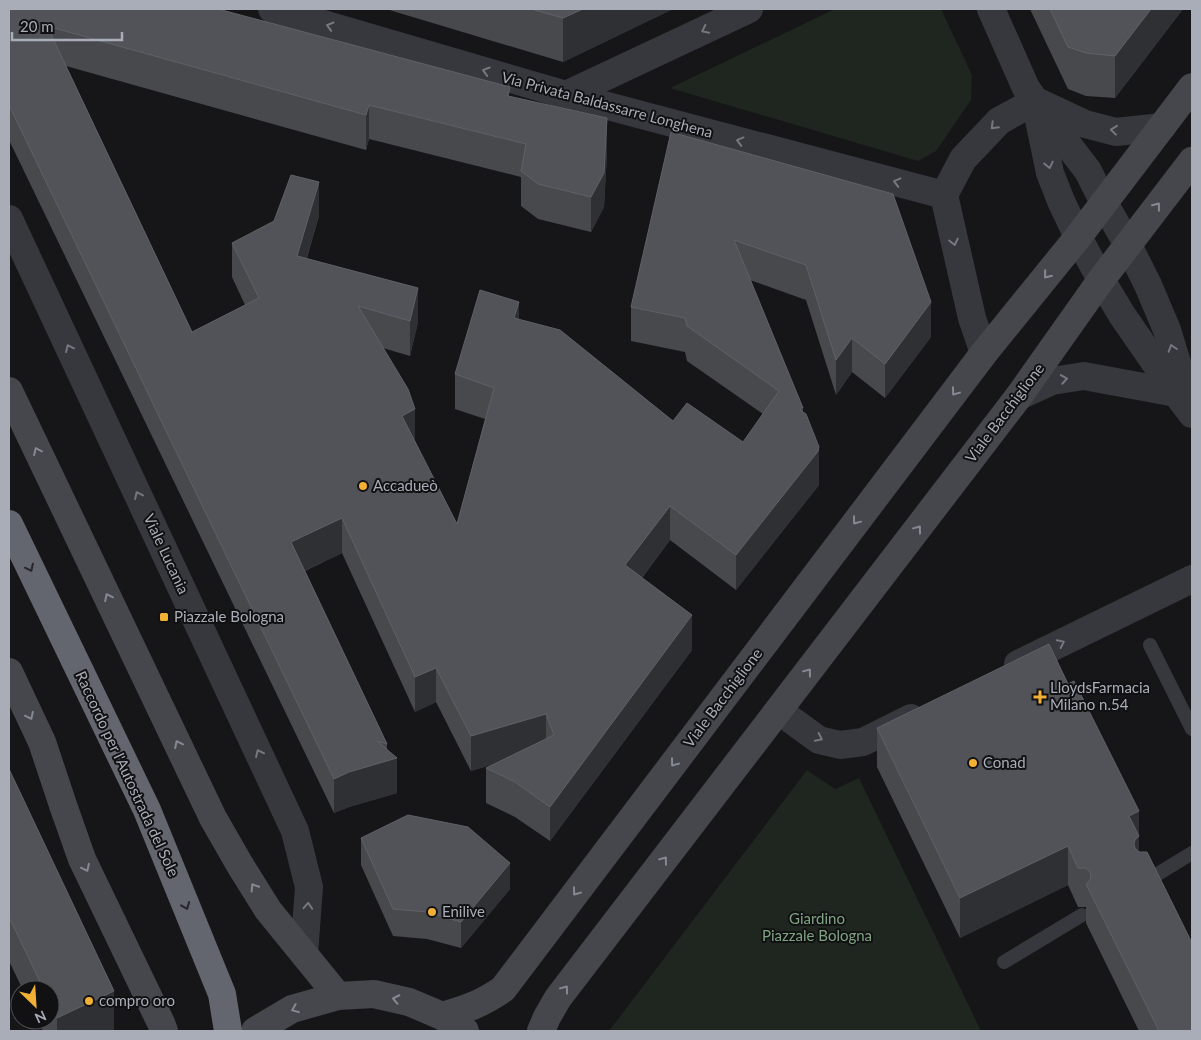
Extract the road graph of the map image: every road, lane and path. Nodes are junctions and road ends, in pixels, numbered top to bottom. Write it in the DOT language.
graph roads {
  1 [pos="272,9"];
  2 [pos="750,9"];
  3 [pos="991,9"];
  4 [pos="1192,87"];
  5 [pos="566,95"];
  6 [pos="1035,100"];
  7 [pos="1162,127"];
  8 [pos="1192,160"];
  9 [pos="944,195"];
  10 [pos="1104,203"];
  11 [pos="9,219"];
  12 [pos="1078,237"];
  13 [pos="1128,245"];
  14 [pos="1101,280"];
  15 [pos="984,353"];
  16 [pos="9,391"];
  17 [pos="1019,396"];
  18 [pos="1187,406"];
  19 [pos="9,524"];
  20 [pos="1192,580"];
  21 [pos="1150,645"];
  22 [pos="9,672"];
  23 [pos="996,676"];
  24 [pos="934,707"];
  25 [pos="779,711"];
  26 [pos="1192,729"];
  27 [pos="1192,853"];
  28 [pos="1142,883"];
  29 [pos="1082,915"];
  30 [pos="304,954"];
  31 [pos="1004,962"];
  32 [pos="338,996"];
  33 [pos="442,1016"];
  34 [pos="164,1031"];
  35 [pos="228,1031"];
  36 [pos="255,1031"];
  37 [pos="465,1031"];
  38 [pos="541,1031"];
  5 -- 1 [label="street, Via Privata Baldassarre Longhena, one-way"];
  2 -- 5 [label="street, one-way"];
  3 -- 6 [label="street"];
  4 -- 7 [label="street, Viale Bacchiglione"];
  9 -- 5 [label="street, Via Privata Baldassarre Longhena, one-way"];
  7 -- 6 [label="street, one-way"];
  6 -- 9 [label="street, one-way"];
  6 -- 10 [label="street"];
  6 -- 12 [label="street, one-way"];
  7 -- 10 [label="street, Viale Bacchiglione"];
  13 -- 8 [label="street, Viale Bacchiglione, one-way"];
  9 -- 15 [label="street, one-way"];
  10 -- 12 [label="street, Viale Bacchiglione"];
  10 -- 13 [label="street"];
  30 -- 11 [label="street, Viale Lucania, one-way"];
  12 -- 14 [label="street"];
  12 -- 15 [label="street, Viale Bacchiglione, one-way"];
  13 -- 14 [label="street, Viale Bacchiglione"];
  18 -- 13 [label="street, one-way"];
  14 -- 17 [label="street, Viale Bacchiglione"];
  14 -- 18 [label="street"];
  15 -- 33 [label="street, Viale Bacchiglione, one-way"];
  30 -- 16 [label="street, one-way"];
  17 -- 18 [label="street, one-way"];
  25 -- 17 [label="street, Viale Bacchiglione, one-way"];
  19 -- 35 [label="highway, Raccordo per l'Autostrada del Sole, one-way"];
  23 -- 20 [label="street, one-way"];
  21 -- 26 [label="lane"];
  22 -- 34 [label="street, one-way"];
  25 -- 24 [label="street, one-way"];
  38 -- 25 [label="street, Viale Bacchiglione, one-way"];
  27 -- 28 [label="lane"];
  29 -- 31 [label="lane"];
  30 -- 32 [label="street"];
  33 -- 32 [label="street, one-way"];
  32 -- 36 [label="street, one-way"];
  33 -- 37 [label="street"];
}
